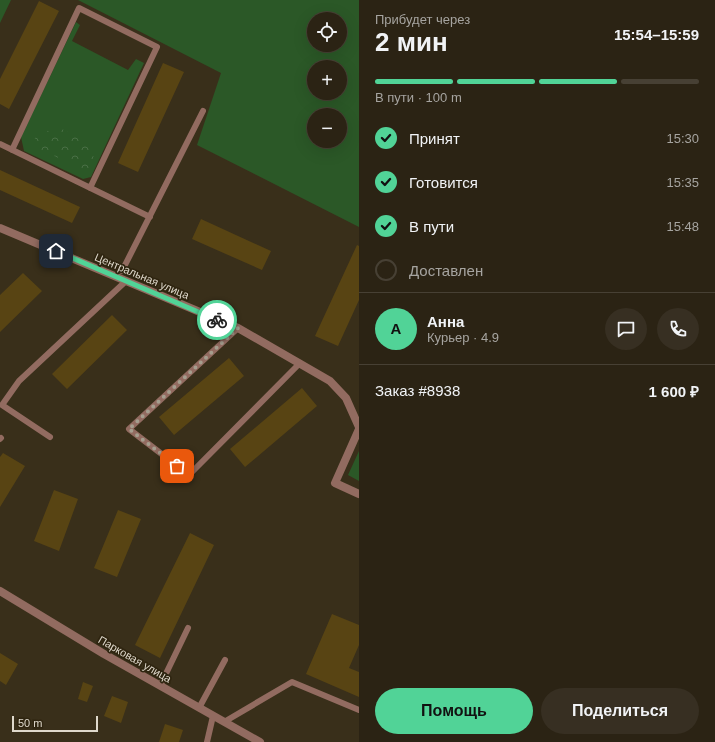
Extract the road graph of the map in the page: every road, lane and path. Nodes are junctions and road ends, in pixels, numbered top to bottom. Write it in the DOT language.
graph roads {
  1 [pos="203,111"];
  2 [pos="0,144"];
  3 [pos="12,150"];
  4 [pos="90,188"];
  5 [pos="150,217"];
  6 [pos="0,228"];
  7 [pos="122,271"];
  8 [pos="126,281"];
  9 [pos="238,328"];
  10 [pos="300,362"];
  11 [pos="359,428"];
  12 [pos="50,437"];
  13 [pos="359,494"];
  14 [pos="0,591"];
  15 [pos="188,628"];
  16 [pos="225,660"];
  17 [pos="160,686"];
  18 [pos="199,708"];
  19 [pos="359,710"];
  20 [pos="213,716"];
  21 [pos="224,722"];
  22 [pos="207,742"];
  23 [pos="260,742"];
  1 -- 5 [label="lane"];
  2 -- 3 [label="lane"];
  3 -- 4 [label="lane"];
  3 -- 4 [label="lane"];
  4 -- 5 [label="lane"];
  5 -- 7 [label="lane"];
  6 -- 8 [label="street, Центральная улица"];
  8 -- 9 [label="street, Центральная улица"];
  8 -- 12 [label="lane"];
  9 -- 10 [label="street, Центральная улица"];
  9 -- 10 [label="lane"];
  10 -- 11 [label="street, Центральная улица"];
  11 -- 13 [label="street, Центральная улица"];
  14 -- 17 [label="street, Парковая улица"];
  15 -- 17 [label="lane"];
  16 -- 18 [label="lane"];
  17 -- 18 [label="street, Парковая улица"];
  18 -- 20 [label="street, Парковая улица"];
  19 -- 21 [label="lane"];
  20 -- 21 [label="street, Парковая улица"];
  20 -- 22 [label="lane"];
  21 -- 23 [label="street, Парковая улица"];
}
